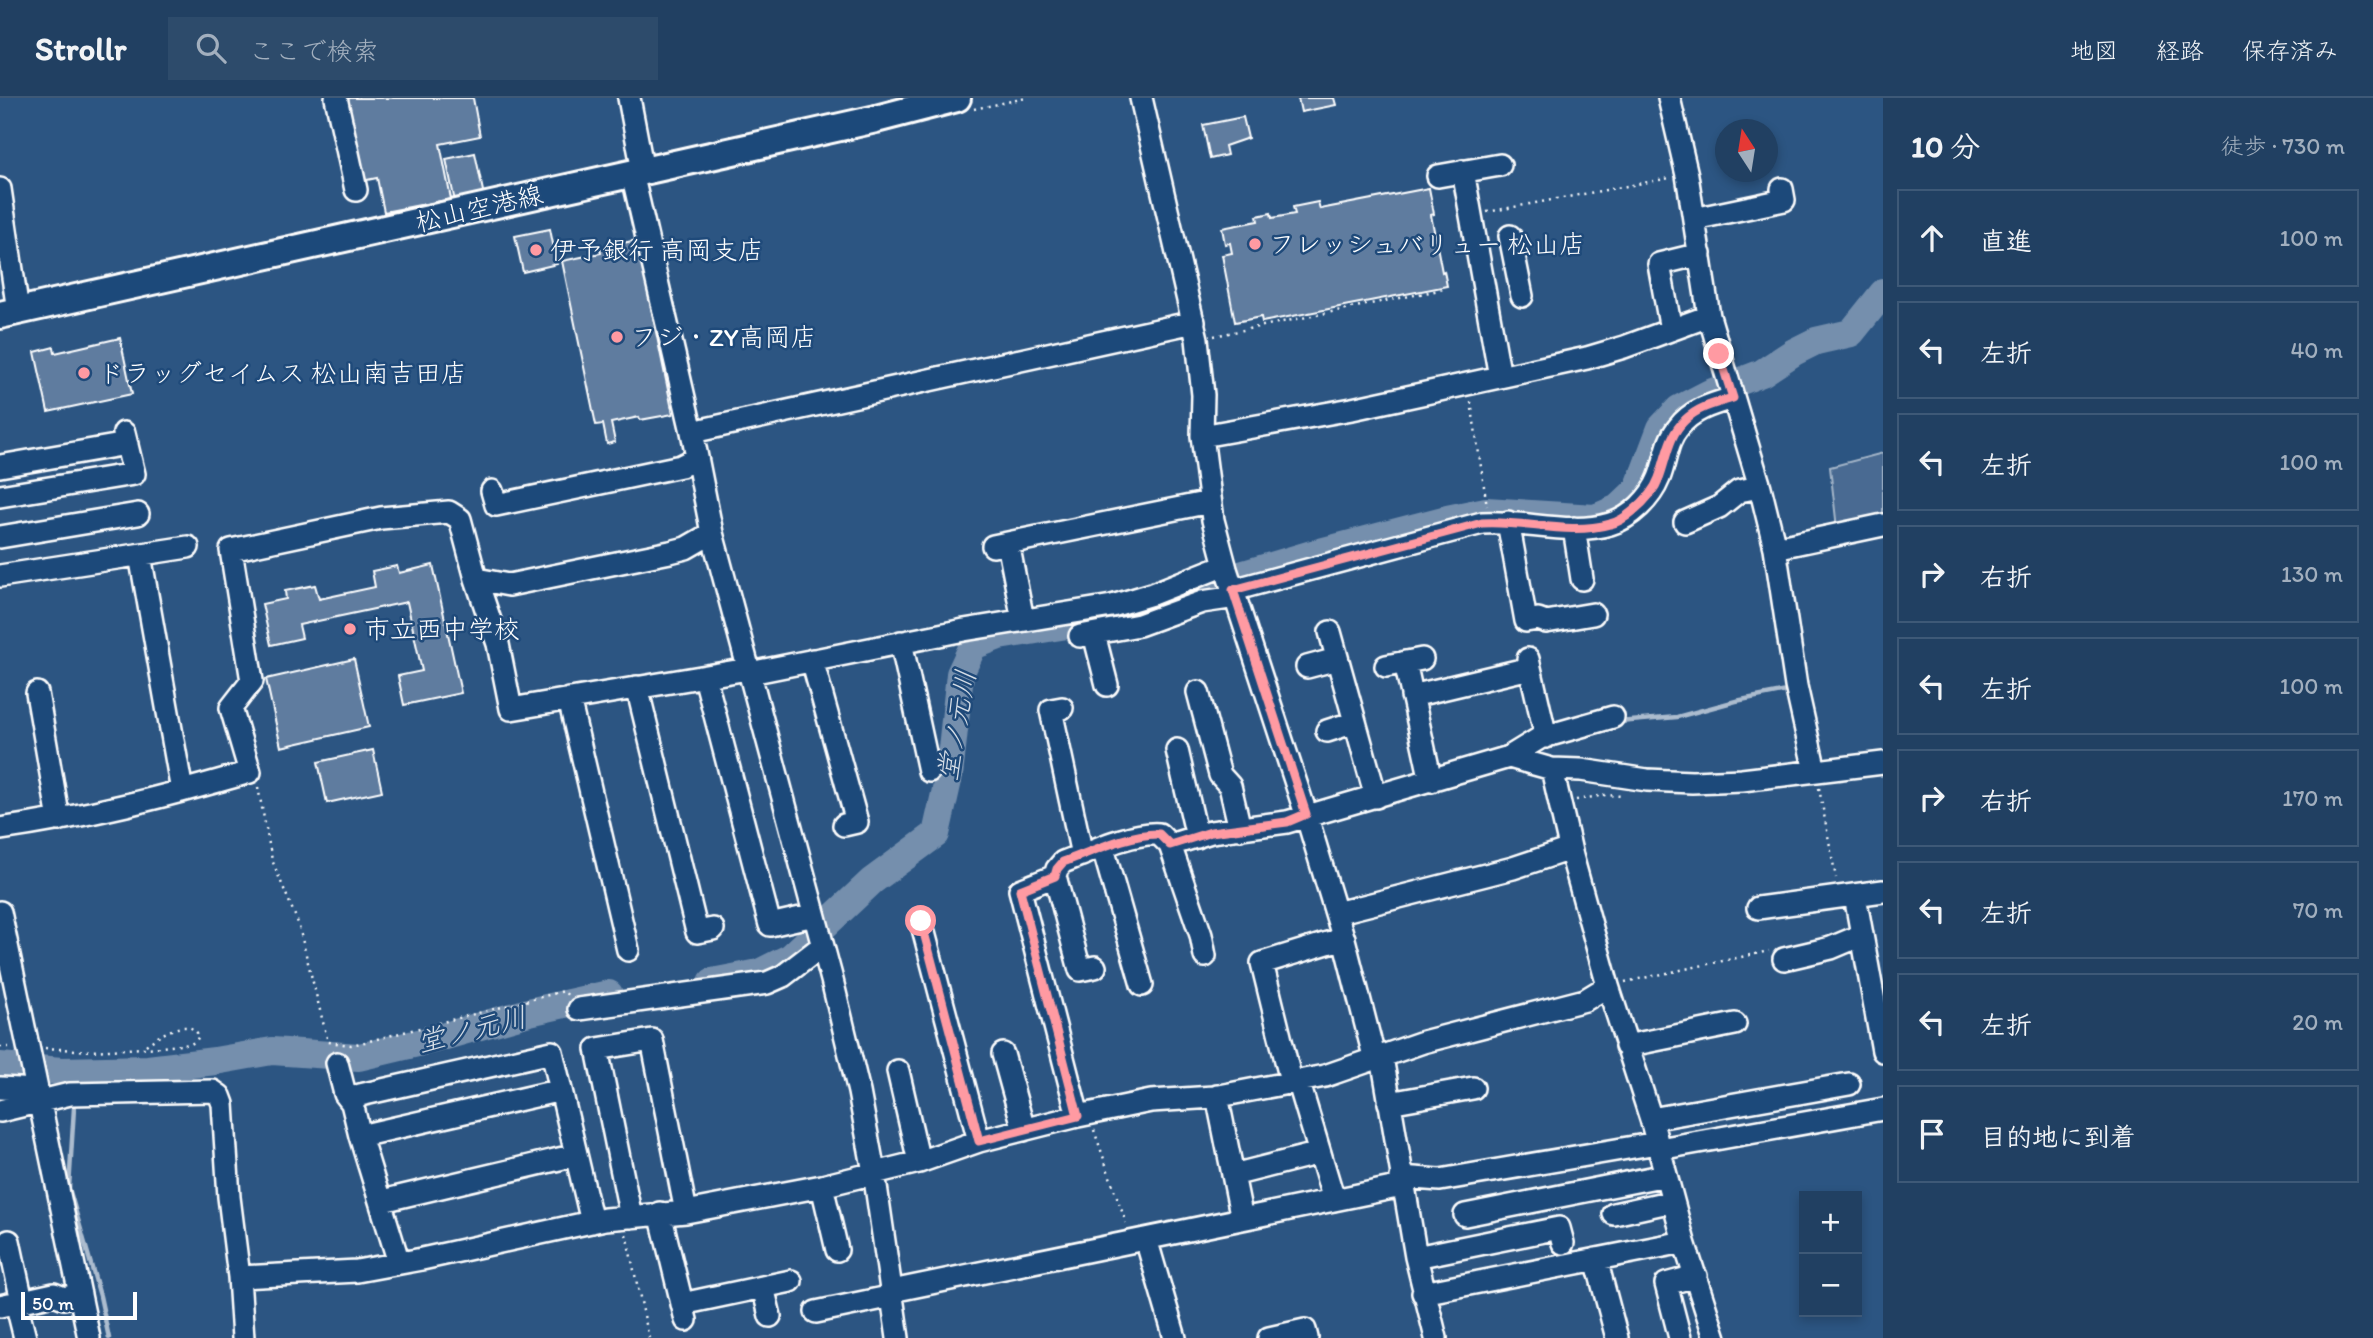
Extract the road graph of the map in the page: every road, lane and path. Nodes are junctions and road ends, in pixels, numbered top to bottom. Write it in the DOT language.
graph roads {
  1 [pos="336,98"];
  2 [pos="629,98"];
  3 [pos="957,98"];
  4 [pos="1141,98"];
  5 [pos="1669,98"];
  6 [pos="1500,165"];
  7 [pos="1463,171"];
  8 [pos="638,172"];
  9 [pos="1687,175"];
  10 [pos="1438,176"];
  11 [pos="0,189"];
  12 [pos="1782,189"];
  13 [pos="356,190"];
  14 [pos="1470,215"];
  15 [pos="1694,219"];
  16 [pos="1510,236"];
  17 [pos="1700,254"];
  18 [pos="1517,272"];
  19 [pos="1482,279"];
  20 [pos="1444,289"];
  21 [pos="1522,296"];
  22 [pos="9,313"];
  23 [pos="1709,316"];
  24 [pos="1195,330"];
  25 [pos="1671,330"];
  26 [pos="1500,377"];
  27 [pos="1468,384"];
  28 [pos="1730,390"];
  29 [pos="692,432"];
  30 [pos="1202,436"];
  31 [pos="697,458"];
  32 [pos="0,466"];
  33 [pos="1760,487"];
  34 [pos="492,491"];
  35 [pos="0,496"];
  36 [pos="1210,502"];
  37 [pos="1487,505"];
  38 [pos="138,513"];
  39 [pos="1508,522"];
  40 [pos="1685,523"];
  41 [pos="1883,525"];
  42 [pos="1574,528"];
  43 [pos="712,533"];
  44 [pos="0,537"];
  45 [pos="188,547"];
  46 [pos="1775,548"];
  47 [pos="140,555"];
  48 [pos="0,576"];
  49 [pos="476,579"];
  50 [pos="1582,579"];
  51 [pos="1230,581"];
  52 [pos="1593,614"];
  53 [pos="1023,620"];
  54 [pos="1330,632"];
  55 [pos="901,642"];
  56 [pos="1337,659"];
  57 [pos="813,660"];
  58 [pos="1404,662"];
  59 [pos="1307,667"];
  60 [pos="749,671"];
  61 [pos="705,677"];
  62 [pos="1107,685"];
  63 [pos="637,687"];
  64 [pos="1198,692"];
  65 [pos="37,693"];
  66 [pos="1412,696"];
  67 [pos="569,699"];
  68 [pos="1062,708"];
  69 [pos="1613,717"];
  70 [pos="1355,722"];
  71 [pos="1326,731"];
  72 [pos="1546,737"];
  73 [pos="1177,750"];
  74 [pos="1509,757"];
  75 [pos="1883,763"];
  76 [pos="1552,769"];
  77 [pos="929,771"];
  78 [pos="1815,771"];
  79 [pos="250,772"];
  80 [pos="1431,781"];
  81 [pos="181,792"];
  82 [pos="1376,797"];
  83 [pos="1306,814"];
  84 [pos="59,820"];
  85 [pos="844,825"];
  86 [pos="1240,828"];
  87 [pos="0,829"];
  88 [pos="1197,837"];
  89 [pos="1170,845"];
  90 [pos="1103,848"];
  91 [pos="1570,849"];
  92 [pos="1082,855"];
  93 [pos="1055,876"];
  94 [pos="1883,891"];
  95 [pos="1847,897"];
  96 [pos="1758,908"];
  97 [pos="0,912"];
  98 [pos="1336,913"];
  99 [pos="814,915"];
  100 [pos="920,921"];
  101 [pos="713,929"];
  102 [pos="1862,935"];
  103 [pos="1344,938"];
  104 [pos="822,946"];
  105 [pos="629,950"];
  106 [pos="4,953"];
  107 [pos="1781,954"];
  108 [pos="1204,956"];
  109 [pos="1095,967"];
  110 [pos="1876,974"];
  111 [pos="1142,985"];
  112 [pos="1608,986"];
  113 [pos="573,1001"];
  114 [pos="1735,1024"];
  115 [pos="1626,1046"];
  116 [pos="0,1047"];
  117 [pos="143,1047"];
  118 [pos="1883,1049"];
  119 [pos="29,1050"];
  120 [pos="1003,1054"];
  121 [pos="1378,1058"];
  122 [pos="337,1063"];
  123 [pos="898,1071"];
  124 [pos="1294,1081"];
  125 [pos="1849,1084"];
  126 [pos="0,1088"];
  127 [pos="1473,1088"];
  128 [pos="561,1090"];
  129 [pos="38,1092"];
  130 [pos="1217,1096"];
  131 [pos="352,1103"];
  132 [pos="1389,1103"];
  133 [pos="1883,1109"];
  134 [pos="0,1111"];
  135 [pos="1083,1115"];
  136 [pos="1651,1119"];
  137 [pos="1024,1130"];
  138 [pos="360,1136"];
  139 [pos="979,1141"];
  140 [pos="1658,1146"];
  141 [pos="1320,1153"];
  142 [pos="576,1155"];
  143 [pos="919,1162"];
  144 [pos="874,1172"];
  145 [pos="1233,1175"];
  146 [pos="1666,1175"];
  147 [pos="1402,1181"];
  148 [pos="822,1186"];
  149 [pos="1334,1200"];
  150 [pos="382,1201"];
  151 [pos="1673,1201"];
  152 [pos="686,1212"];
  153 [pos="660,1213"];
  154 [pos="1615,1214"];
  155 [pos="1465,1215"];
  156 [pos="627,1217"];
  157 [pos="1242,1219"];
  158 [pos="592,1222"];
  159 [pos="1140,1240"];
  160 [pos="9,1241"];
  161 [pos="1684,1242"];
  162 [pos="1563,1243"];
  163 [pos="836,1250"];
  164 [pos="1416,1257"];
  165 [pos="1596,1259"];
  166 [pos="399,1263"];
  167 [pos="1696,1276"];
  168 [pos="239,1277"];
  169 [pos="791,1281"];
  170 [pos="763,1287"];
  171 [pos="892,1293"];
  172 [pos="1423,1293"];
  173 [pos="80,1294"];
  174 [pos="13,1303"];
  175 [pos="816,1312"];
  176 [pos="770,1316"];
  177 [pos="25,1338"];
  178 [pos="89,1338"];
  179 [pos="243,1338"];
  180 [pos="649,1338"];
  181 [pos="898,1338"];
  182 [pos="1175,1338"];
  183 [pos="1269,1338"];
  184 [pos="1307,1338"];
  185 [pos="1436,1338"];
  186 [pos="1617,1338"];
  187 [pos="1680,1338"];
  188 [pos="1715,1338"];
  1 -- 13 [label="street"];
  2 -- 8 [label="street"];
  3 -- 8 [label="main road, 松山空港線"];
  4 -- 24 [label="street"];
  5 -- 9 [label="street"];
  6 -- 7 [label="street"];
  7 -- 10 [label="street"];
  7 -- 14 [label="street"];
  8 -- 22 [label="main road, 松山空港線"];
  8 -- 29 [label="street"];
  9 -- 14 [label="path"];
  9 -- 15 [label="street"];
  11 -- 22 [label="street"];
  12 -- 15 [label="street"];
  14 -- 19 [label="street"];
  15 -- 17 [label="street"];
  16 -- 18 [label="street"];
  17 -- 23 [label="street"];
  17 -- 25 [label="street"];
  18 -- 19 [label="street"];
  18 -- 21 [label="street"];
  19 -- 26 [label="street"];
  20 -- 24 [label="path"];
  23 -- 25 [label="street"];
  23 -- 28 [label="street"];
  24 -- 29 [label="street"];
  24 -- 30 [label="street"];
  25 -- 26 [label="street"];
  26 -- 27 [label="street"];
  27 -- 30 [label="street"];
  27 -- 37 [label="path"];
  28 -- 33 [label="street"];
  28 -- 42 [label="street"];
  29 -- 31 [label="street"];
  30 -- 36 [label="street"];
  31 -- 34 [label="street"];
  31 -- 43 [label="street"];
  32 -- 35 [label="street"];
  33 -- 40 [label="street"];
  33 -- 46 [label="street"];
  36 -- 51 [label="street"];
  36 -- 53 [label="street"];
  38 -- 44 [label="street"];
  39 -- 42 [label="street"];
  39 -- 51 [label="street"];
  39 -- 52 [label="street"];
  41 -- 46 [label="street"];
  42 -- 50 [label="street"];
  43 -- 49 [label="street"];
  43 -- 60 [label="street"];
  45 -- 47 [label="street"];
  46 -- 78 [label="street"];
  47 -- 48 [label="street"];
  47 -- 81 [label="street"];
  49 -- 67 [label="street"];
  49 -- 79 [label="street"];
  51 -- 53 [label="street"];
  51 -- 62 [label="street"];
  51 -- 83 [label="street"];
  53 -- 55 [label="street"];
  54 -- 56 [label="street"];
  55 -- 57 [label="street"];
  55 -- 77 [label="street"];
  56 -- 59 [label="street"];
  56 -- 70 [label="street"];
  57 -- 60 [label="street"];
  57 -- 85 [label="street"];
  58 -- 66 [label="street"];
  60 -- 61 [label="street"];
  60 -- 99 [label="street"];
  61 -- 63 [label="street"];
  61 -- 99 [label="street"];
  63 -- 67 [label="street"];
  63 -- 101 [label="street"];
  64 -- 86 [label="street"];
  65 -- 84 [label="street"];
  66 -- 72 [label="street"];
  66 -- 80 [label="street"];
  67 -- 105 [label="street"];
  68 -- 92 [label="street"];
  69 -- 72 [label="street"];
  70 -- 71 [label="street"];
  70 -- 82 [label="street"];
  72 -- 74 [label="street"];
  73 -- 88 [label="street"];
  74 -- 76 [label="street"];
  74 -- 80 [label="street"];
  75 -- 78 [label="street"];
  76 -- 78 [label="street"];
  76 -- 91 [label="street"];
  78 -- 95 [label="path"];
  79 -- 81 [label="street"];
  79 -- 113 [label="path"];
  80 -- 82 [label="street"];
  81 -- 84 [label="street"];
  82 -- 83 [label="street"];
  83 -- 86 [label="street"];
  83 -- 98 [label="street"];
  84 -- 87 [label="street"];
  86 -- 88 [label="street"];
  88 -- 89 [label="street"];
  89 -- 90 [label="street"];
  89 -- 108 [label="street"];
  90 -- 92 [label="street"];
  90 -- 111 [label="street"];
  91 -- 98 [label="street"];
  91 -- 112 [label="street"];
  92 -- 93 [label="street"];
  93 -- 109 [label="street"];
  93 -- 135 [label="street"];
  94 -- 95 [label="street"];
  95 -- 96 [label="street"];
  95 -- 102 [label="street"];
  97 -- 106 [label="street"];
  98 -- 103 [label="street"];
  99 -- 104 [label="street"];
  100 -- 139 [label="street"];
  102 -- 107 [label="street"];
  102 -- 110 [label="street"];
  103 -- 121 [label="street"];
  103 -- 124 [label="street"];
  104 -- 113 [label="street"];
  104 -- 144 [label="street"];
  106 -- 119 [label="street"];
  107 -- 112 [label="path"];
  110 -- 118 [label="street"];
  112 -- 115 [label="street"];
  112 -- 121 [label="street"];
  114 -- 115 [label="street"];
  115 -- 136 [label="street"];
  116 -- 119 [label="path"];
  117 -- 117 [label="path"];
  117 -- 119 [label="path"];
  119 -- 129 [label="street"];
  120 -- 137 [label="street"];
  121 -- 124 [label="street"];
  121 -- 132 [label="street"];
  122 -- 131 [label="street"];
  123 -- 143 [label="street"];
  124 -- 130 [label="street"];
  124 -- 141 [label="street"];
  125 -- 136 [label="street"];
  126 -- 129 [label="street"];
  127 -- 132 [label="street"];
  128 -- 131 [label="street"];
  128 -- 138 [label="street"];
  128 -- 142 [label="street"];
  129 -- 134 [label="street"];
  129 -- 168 [label="street"];
  129 -- 173 [label="street"];
  130 -- 135 [label="street"];
  130 -- 145 [label="street"];
  131 -- 138 [label="street"];
  132 -- 147 [label="street"];
  133 -- 140 [label="street"];
  135 -- 137 [label="street"];
  135 -- 159 [label="path"];
  136 -- 140 [label="street"];
  137 -- 139 [label="street"];
  138 -- 150 [label="street"];
  139 -- 143 [label="street"];
  140 -- 146 [label="street"];
  140 -- 147 [label="street"];
  141 -- 145 [label="street"];
  141 -- 149 [label="street"];
  142 -- 150 [label="street"];
  142 -- 158 [label="street"];
  143 -- 144 [label="street"];
  144 -- 148 [label="street"];
  144 -- 171 [label="street"];
  145 -- 157 [label="street"];
  146 -- 151 [label="street"];
  146 -- 155 [label="street"];
  147 -- 149 [label="street"];
  147 -- 164 [label="street"];
  148 -- 152 [label="street"];
  148 -- 163 [label="street"];
  149 -- 157 [label="street"];
  150 -- 166 [label="street"];
  151 -- 154 [label="street"];
  151 -- 161 [label="street"];
  152 -- 153 [label="street"];
  152 -- 156 [label="street"];
  153 -- 156 [label="street"];
  153 -- 170 [label="street"];
  156 -- 158 [label="street"];
  156 -- 180 [label="path"];
  157 -- 159 [label="street"];
  158 -- 166 [label="street"];
  159 -- 171 [label="street"];
  159 -- 182 [label="street"];
  160 -- 174 [label="street"];
  161 -- 165 [label="street"];
  161 -- 167 [label="street"];
  162 -- 164 [label="street"];
  164 -- 172 [label="street"];
  165 -- 172 [label="street"];
  165 -- 186 [label="street"];
  166 -- 168 [label="street"];
  167 -- 187 [label="street"];
  167 -- 188 [label="street"];
  168 -- 179 [label="street"];
  169 -- 170 [label="street"];
  170 -- 176 [label="street"];
  171 -- 175 [label="street"];
  171 -- 181 [label="street"];
  172 -- 185 [label="street"];
  173 -- 174 [label="street"];
  173 -- 178 [label="street"];
  174 -- 177 [label="street"];
  183 -- 184 [label="street"];
}
